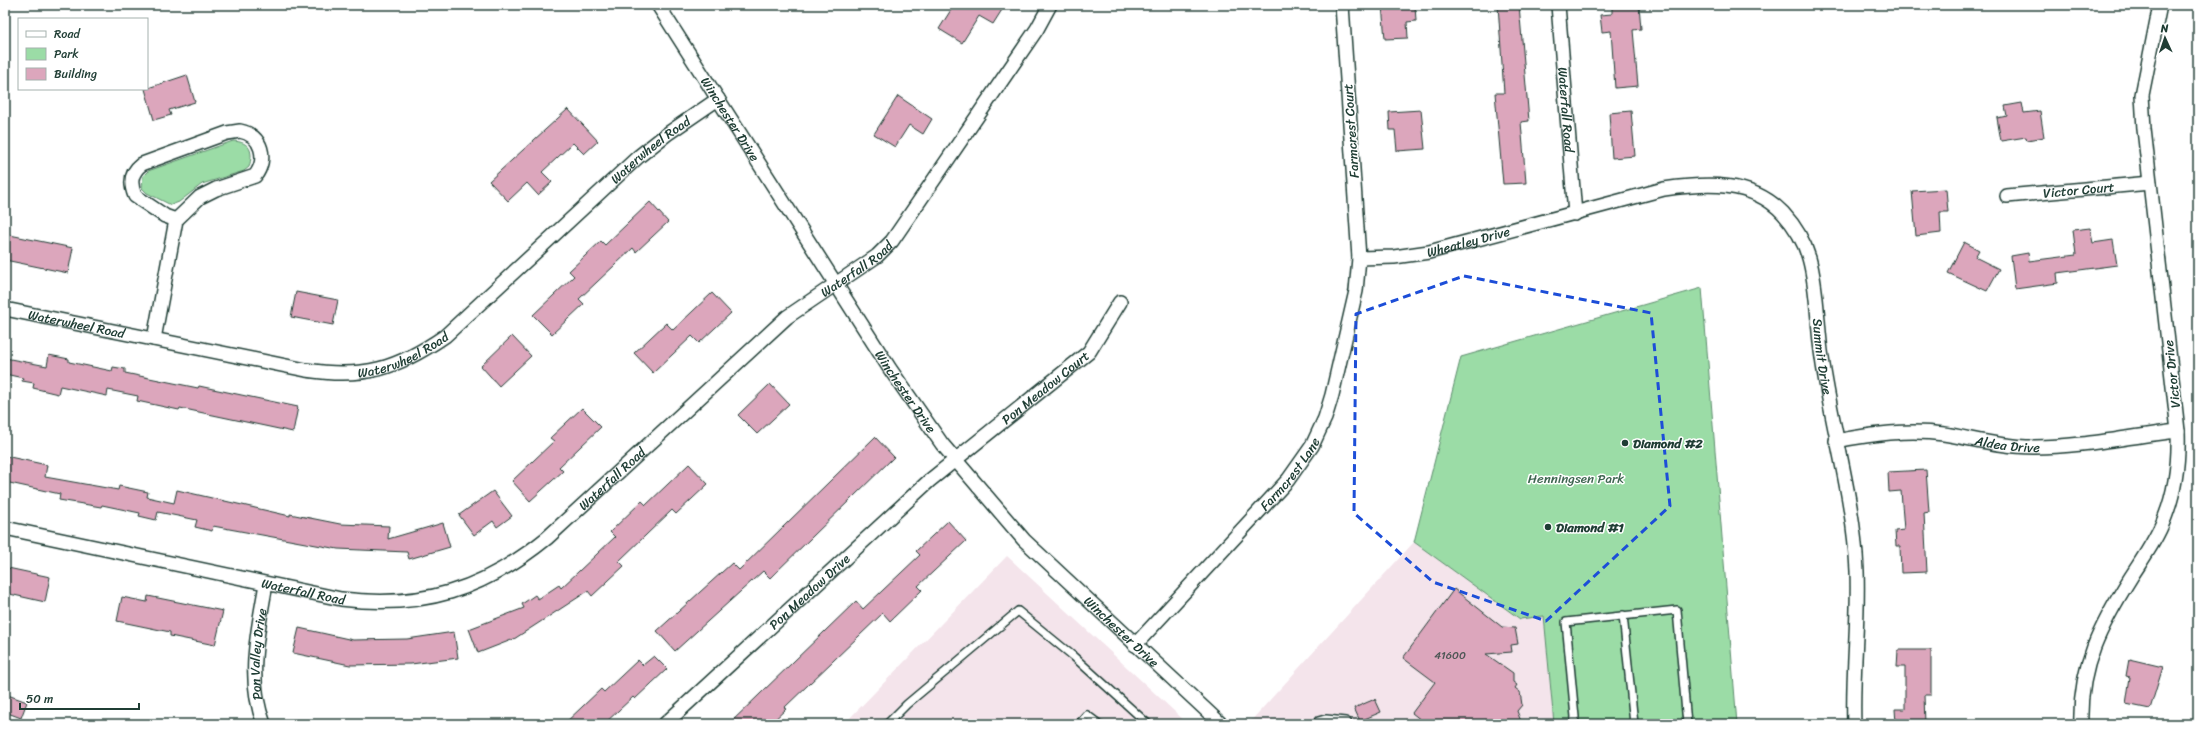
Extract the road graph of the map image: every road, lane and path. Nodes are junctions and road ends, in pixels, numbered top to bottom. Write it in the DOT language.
graph roads {
  1 [pos="658,5"];
  2 [pos="1050,5"];
  3 [pos="1342,5"];
  4 [pos="1558,5"];
  5 [pos="2160,5"];
  6 [pos="718,99"];
  7 [pos="2150,183"];
  8 [pos="2007,196"];
  9 [pos="1575,214"];
  10 [pos="176,220"];
  11 [pos="1359,258"];
  12 [pos="836,283"];
  13 [pos="1120,302"];
  14 [pos="5,309"];
  15 [pos="154,339"];
  16 [pos="2178,431"];
  17 [pos="1836,441"];
  18 [pos="955,460"];
  19 [pos="5,528"];
  20 [pos="266,584"];
  21 [pos="1623,616"];
  22 [pos="1135,645"];
  23 [pos="264,724"];
  24 [pos="665,724"];
  25 [pos="887,724"];
  26 [pos="1078,724"];
  27 [pos="1099,724"];
  28 [pos="1148,724"];
  29 [pos="1221,724"];
  30 [pos="1319,724"];
  31 [pos="1345,724"];
  32 [pos="1574,724"];
  33 [pos="1634,724"];
  34 [pos="1688,724"];
  35 [pos="1854,724"];
  36 [pos="2081,724"];
  1 -- 6 [label="street, Winchester Drive"];
  2 -- 12 [label="street, Waterfall Road"];
  3 -- 11 [label="street, Farmcrest Court"];
  4 -- 9 [label="street, Waterfall Road"];
  5 -- 7 [label="street, Victor Drive"];
  6 -- 12 [label="street, Winchester Drive"];
  6 -- 15 [label="street, Waterwheel Road"];
  7 -- 8 [label="street, Victor Court"];
  7 -- 16 [label="street, Victor Drive"];
  9 -- 11 [label="street, Wheatley Drive"];
  9 -- 17 [label="street, Summit Drive"];
  10 -- 10 [label="street"];
  10 -- 15 [label="street"];
  11 -- 22 [label="street, Farmcrest Lane"];
  12 -- 18 [label="street, Winchester Drive"];
  12 -- 20 [label="street, Waterfall Road"];
  13 -- 18 [label="street, Pon Meadow Court"];
  14 -- 15 [label="street, Waterwheel Road"];
  16 -- 17 [label="street, Aldea Drive"];
  16 -- 36 [label="street, Victor Drive"];
  17 -- 35 [label="street, Summit Drive"];
  18 -- 22 [label="street, Winchester Drive"];
  18 -- 24 [label="street, Pon Meadow Drive"];
  19 -- 20 [label="street, Waterfall Road"];
  20 -- 23 [label="street, Pon Valley Drive"];
  21 -- 32 [label="lane"];
  21 -- 33 [label="lane"];
  21 -- 34 [label="lane"];
  22 -- 29 [label="street, Winchester Drive"];
  25 -- 28 [label="lane"];
  26 -- 27 [label="lane"];
  30 -- 31 [label="street"];
}
